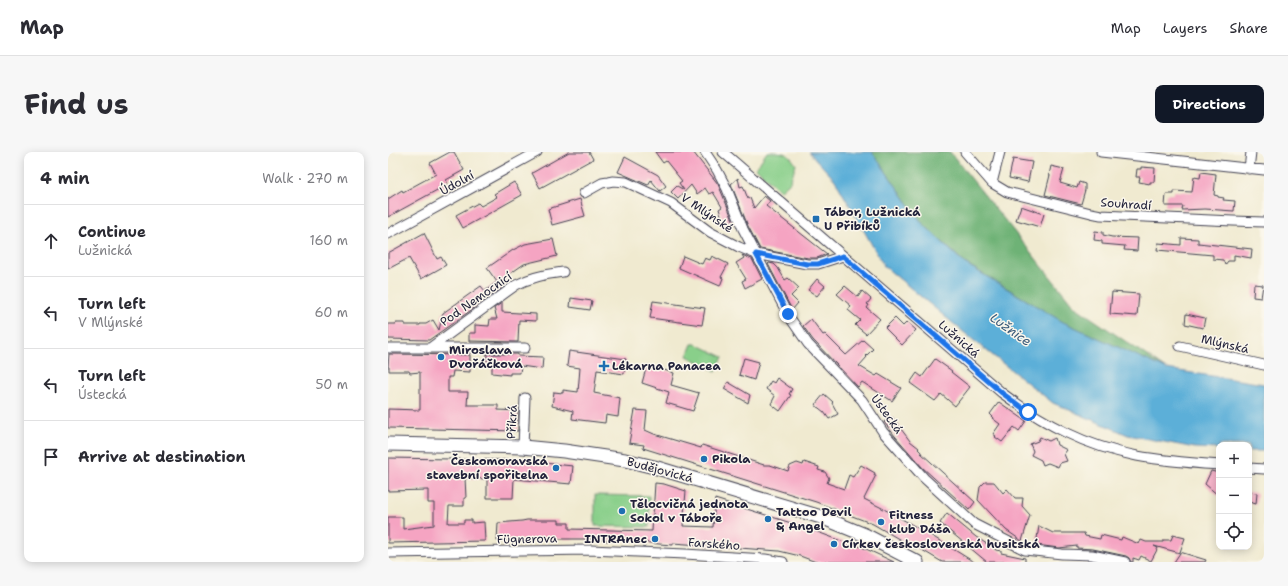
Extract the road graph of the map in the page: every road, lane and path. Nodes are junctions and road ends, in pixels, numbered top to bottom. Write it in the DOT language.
graph roads {
  1 [pos="537,152"];
  2 [pos="705,152"];
  3 [pos="965,152"];
  4 [pos="1000,152"];
  5 [pos="1100,152"];
  6 [pos="1251,152"];
  7 [pos="725,154"];
  8 [pos="1249,169"];
  9 [pos="717,170"];
  10 [pos="1264,170"];
  11 [pos="992,183"];
  12 [pos="584,193"];
  13 [pos="1264,222"];
  14 [pos="388,234"];
  15 [pos="756,254"];
  16 [pos="843,256"];
  17 [pos="563,272"];
  18 [pos="1180,346"];
  19 [pos="388,348"];
  20 [pos="430,348"];
  21 [pos="525,348"];
  22 [pos="1264,365"];
  23 [pos="525,398"];
  24 [pos="388,444"];
  25 [pos="523,448"];
  26 [pos="1216,465"];
  27 [pos="1252,468"];
  28 [pos="1264,469"];
  29 [pos="388,553"];
  30 [pos="667,558"];
  31 [pos="783,562"];
  32 [pos="917,562"];
  33 [pos="1125,562"];
  1 -- 14 [label="street, Údolní"];
  2 -- 9 [label="street, Ústecká"];
  3 -- 11 [label="street"];
  4 -- 11 [label="street"];
  5 -- 8 [label="street"];
  6 -- 8 [label="street"];
  7 -- 9 [label="street"];
  7 -- 16 [label="street, Lužnická"];
  8 -- 10 [label="street"];
  9 -- 15 [label="street, Ústecká"];
  11 -- 13 [label="street, Souhradí"];
  12 -- 15 [label="street, V Mlýnské"];
  15 -- 16 [label="street, V Mlýnské"];
  15 -- 33 [label="street, Ústecká"];
  16 -- 26 [label="street, Lužnická"];
  17 -- 20 [label="street, Pod Nemocnicí"];
  18 -- 22 [label="street, Mlýnská"];
  19 -- 20 [label="street"];
  20 -- 21 [label="street"];
  23 -- 25 [label="street, Příkrá"];
  24 -- 25 [label="main road, Budějovická"];
  25 -- 32 [label="main road, Budějovická"];
  27 -- 28 [label="street"];
  29 -- 30 [label="street, Fügnerova"];
  30 -- 31 [label="street, Farského"];
}
